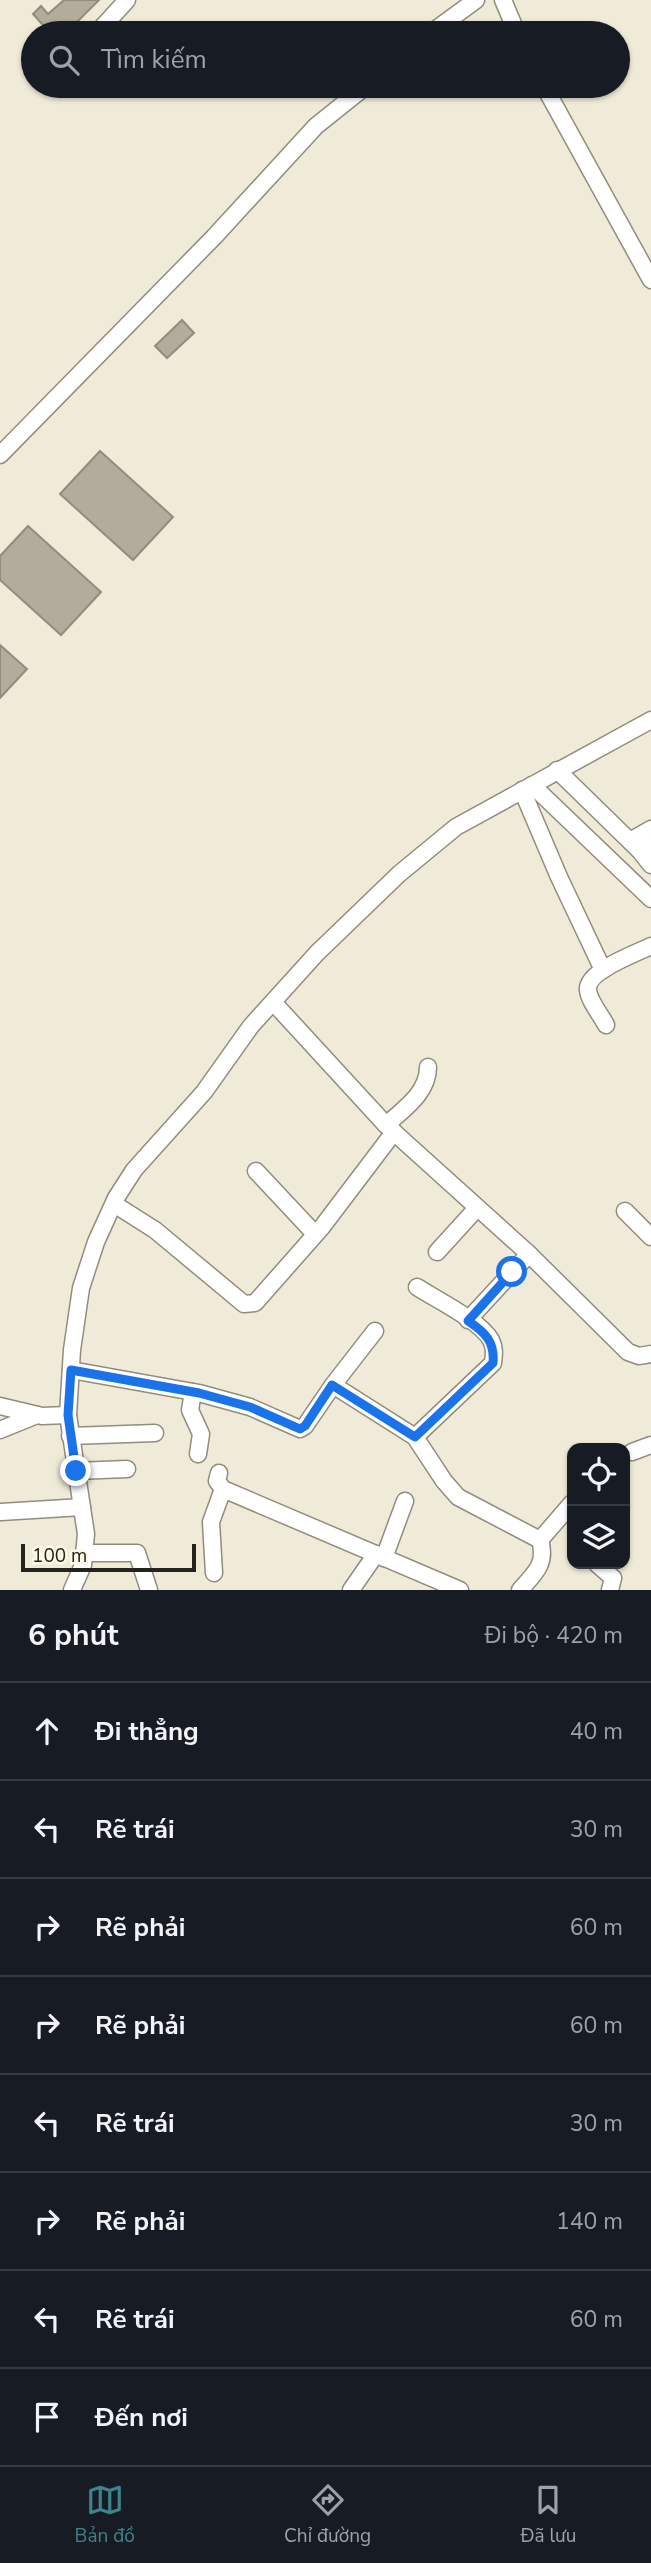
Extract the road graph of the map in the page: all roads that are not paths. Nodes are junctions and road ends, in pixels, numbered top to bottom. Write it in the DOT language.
graph roads {
  1 [pos="127,0"];
  2 [pos="477,0"];
  3 [pos="503,0"];
  4 [pos="108,21"];
  5 [pos="448,21"];
  6 [pos="512,21"];
  7 [pos="351,98"];
  8 [pos="551,98"];
  9 [pos="651,280"];
  10 [pos="0,455"];
  11 [pos="651,720"];
  12 [pos="557,770"];
  13 [pos="527,788"];
  14 [pos="651,829"];
  15 [pos="640,846"];
  16 [pos="651,865"];
  17 [pos="651,899"];
  18 [pos="651,946"];
  19 [pos="603,970"];
  20 [pos="273,1002"];
  21 [pos="606,1025"];
  22 [pos="428,1068"];
  23 [pos="390,1128"];
  24 [pos="256,1171"];
  25 [pos="114,1204"];
  26 [pos="477,1208"];
  27 [pos="625,1211"];
  28 [pos="315,1234"];
  29 [pos="651,1237"];
  30 [pos="437,1252"];
  31 [pos="529,1254"];
  32 [pos="417,1287"];
  33 [pos="468,1321"];
  34 [pos="374,1331"];
  35 [pos="651,1354"];
  36 [pos="71,1370"];
  37 [pos="332,1385"];
  38 [pos="193,1392"];
  39 [pos="0,1406"];
  40 [pos="37,1415"];
  41 [pos="68,1415"];
  42 [pos="0,1430"];
  43 [pos="155,1433"];
  44 [pos="71,1436"];
  45 [pos="415,1437"];
  46 [pos="651,1445"];
  47 [pos="632,1452"];
  48 [pos="198,1454"];
  49 [pos="127,1469"];
  50 [pos="76,1471"];
  51 [pos="405,1501"];
  52 [pos="569,1506"];
  53 [pos="82,1507"];
  54 [pos="1,1513"];
  55 [pos="540,1540"];
  56 [pos="86,1553"];
  57 [pos="380,1556"];
  58 [pos="603,1569"];
  59 [pos="214,1573"];
  60 [pos="72,1590"];
  61 [pos="149,1590"];
  62 [pos="351,1590"];
  63 [pos="460,1590"];
  64 [pos="520,1590"];
  65 [pos="610,1590"];
  1 -- 4 [label="street"];
  2 -- 5 [label="street"];
  3 -- 6 [label="street"];
  7 -- 10 [label="street"];
  8 -- 9 [label="street"];
  11 -- 12 [label="street"];
  12 -- 13 [label="street"];
  12 -- 15 [label="street"];
  13 -- 17 [label="street"];
  13 -- 19 [label="street"];
  13 -- 20 [label="street"];
  14 -- 15 [label="street"];
  15 -- 16 [label="street"];
  18 -- 19 [label="street"];
  19 -- 21 [label="street"];
  20 -- 23 [label="street"];
  20 -- 25 [label="street"];
  22 -- 23 [label="street"];
  23 -- 26 [label="street"];
  23 -- 28 [label="street"];
  24 -- 28 [label="street"];
  25 -- 28 [label="street"];
  25 -- 36 [label="street"];
  26 -- 30 [label="street"];
  26 -- 31 [label="street"];
  27 -- 29 [label="street"];
  31 -- 33 [label="street"];
  31 -- 35 [label="street"];
  32 -- 33 [label="street"];
  33 -- 45 [label="street"];
  34 -- 37 [label="street"];
  36 -- 38 [label="street"];
  36 -- 41 [label="street"];
  37 -- 38 [label="street"];
  37 -- 45 [label="street"];
  38 -- 48 [label="street"];
  39 -- 40 [label="street"];
  40 -- 41 [label="street"];
  40 -- 42 [label="street"];
  41 -- 44 [label="street"];
  43 -- 44 [label="street"];
  44 -- 50 [label="street"];
  45 -- 55 [label="street"];
  46 -- 47 [label="street"];
  49 -- 50 [label="street"];
  50 -- 53 [label="street"];
  51 -- 57 [label="street"];
  52 -- 55 [label="street"];
  53 -- 54 [label="street"];
  53 -- 56 [label="street"];
  55 -- 64 [label="street"];
  56 -- 60 [label="street"];
  56 -- 61 [label="street"];
  57 -- 59 [label="street"];
  57 -- 62 [label="street"];
  57 -- 63 [label="street"];
  58 -- 65 [label="street"];
}
